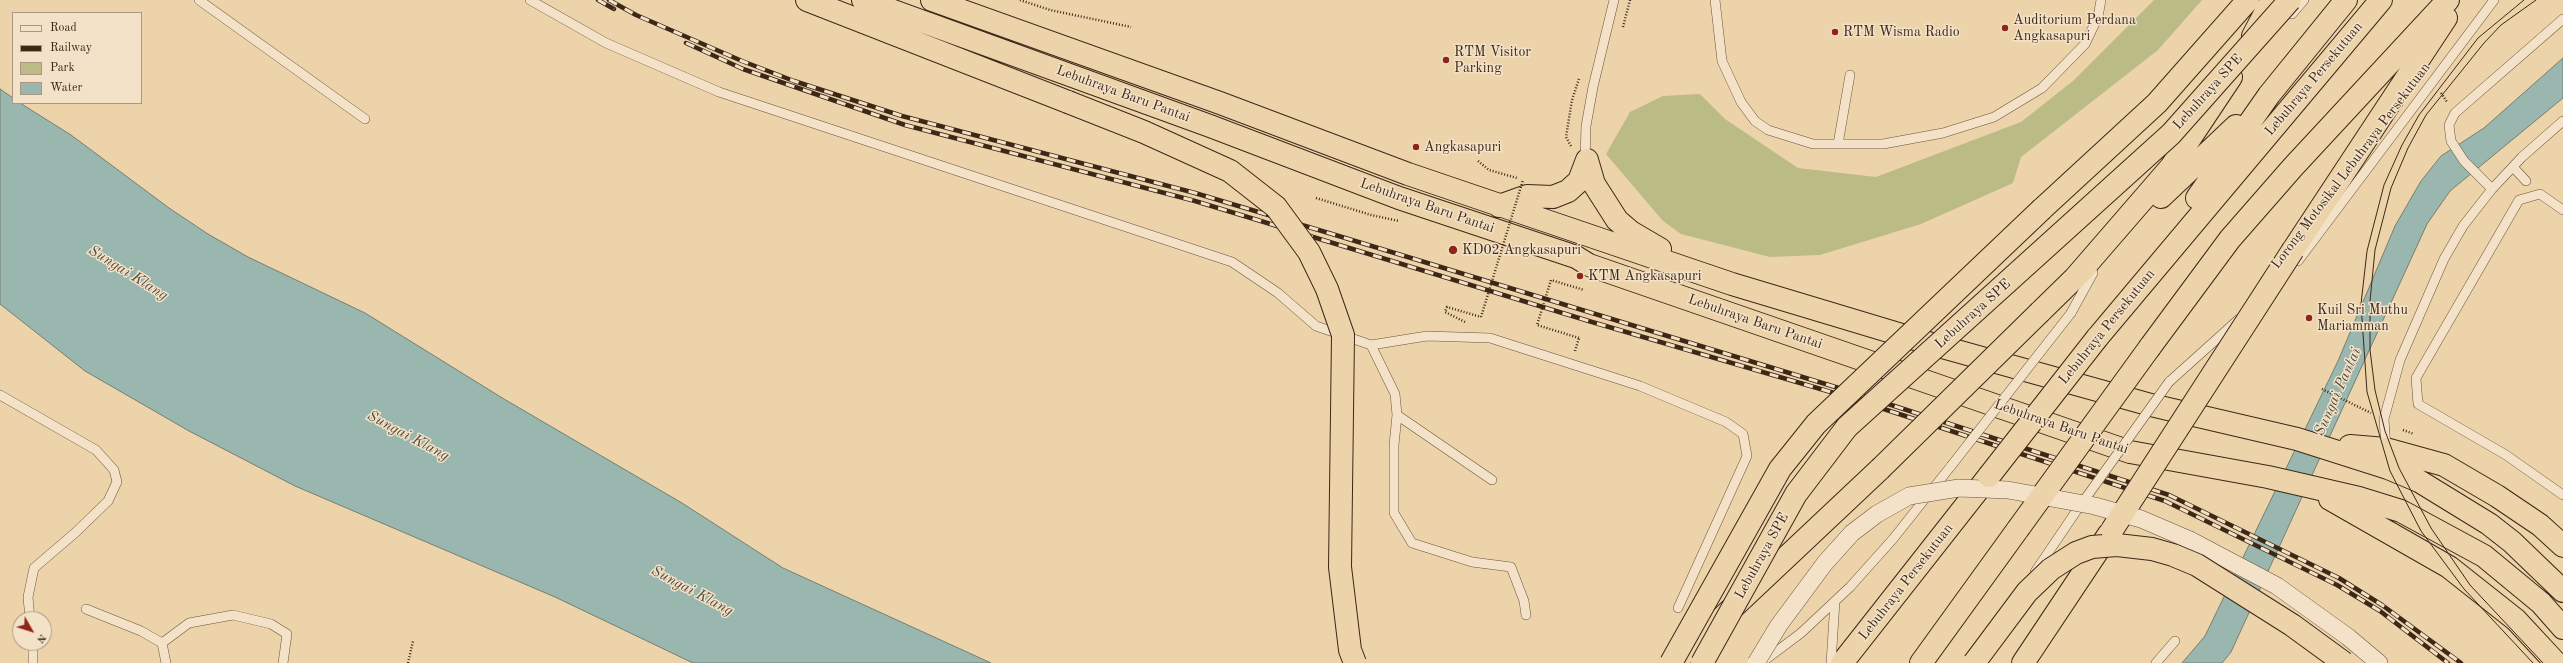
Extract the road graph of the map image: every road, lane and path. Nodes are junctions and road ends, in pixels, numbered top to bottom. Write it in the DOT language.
graph roads {
  1 [pos="199,0"];
  2 [pos="530,0"];
  3 [pos="806,0"];
  4 [pos="863,0"];
  5 [pos="932,0"];
  6 [pos="1020,0"];
  7 [pos="1614,0"];
  8 [pos="1715,0"];
  9 [pos="2101,0"];
  10 [pos="2248,0"];
  11 [pos="2272,0"];
  12 [pos="2290,0"];
  13 [pos="2304,0"];
  14 [pos="2346,0"];
  15 [pos="2381,0"];
  16 [pos="2448,0"];
  17 [pos="2458,0"];
  18 [pos="2494,0"];
  19 [pos="2563,19"];
  20 [pos="2285,22"];
  21 [pos="1131,27"];
  22 [pos="1850,75"];
  23 [pos="2437,75"];
  24 [pos="2269,95"];
  25 [pos="2455,113"];
  26 [pos="366,118"];
  27 [pos="2563,121"];
  28 [pos="1838,144"];
  29 [pos="1586,160"];
  30 [pos="1478,161"];
  31 [pos="2513,166"];
  32 [pos="2526,181"];
  33 [pos="2492,189"];
  34 [pos="1316,198"];
  35 [pos="1499,206"];
  36 [pos="2563,210"];
  37 [pos="1402,222"];
  38 [pos="2444,259"];
  39 [pos="2452,264"];
  40 [pos="2083,276"];
  41 [pos="1732,284"];
  42 [pos="1584,290"];
  43 [pos="1447,307"];
  44 [pos="2120,309"];
  45 [pos="1579,338"];
  46 [pos="1371,345"];
  47 [pos="2322,389"];
  48 [pos="0,395"];
  49 [pos="2363,409"];
  50 [pos="1397,415"];
  51 [pos="2299,439"];
  52 [pos="2381,449"];
  53 [pos="1492,480"];
  54 [pos="2315,490"];
  55 [pos="2563,495"];
  56 [pos="2563,546"];
  57 [pos="2563,591"];
  58 [pos="1835,601"];
  59 [pos="1678,608"];
  60 [pos="86,609"];
  61 [pos="29,611"];
  62 [pos="1526,615"];
  63 [pos="2563,628"];
  64 [pos="413,641"];
  65 [pos="2175,641"];
  66 [pos="162,643"];
  67 [pos="33,651"];
  68 [pos="34,663"];
  69 [pos="166,663"];
  70 [pos="283,663"];
  71 [pos="408,663"];
  72 [pos="1355,663"];
  73 [pos="1671,663"];
  74 [pos="1674,663"];
  75 [pos="1702,663"];
  76 [pos="1756,663"];
  77 [pos="1761,663"];
  78 [pos="1831,663"];
  79 [pos="1842,663"];
  80 [pos="1921,663"];
  81 [pos="1974,663"];
  82 [pos="2023,663"];
  83 [pos="2156,663"];
  84 [pos="2344,663"];
  85 [pos="2379,663"];
  86 [pos="2556,663"];
  1 -- 26 [label="lane"];
  2 -- 46 [label="lane"];
  3 -- 72 [label="highway, bridge"];
  4 -- 54 [label="highway, Lebuhraya Baru Pantai"];
  5 -- 35 [label="highway, Lebuhraya Baru Pantai"];
  6 -- 21 [label="path"];
  7 -- 29 [label="lane"];
  8 -- 28 [label="lane"];
  9 -- 28 [label="lane"];
  10 -- 73 [label="highway, Lebuhraya SPE, bridge"];
  11 -- 40 [label="highway"];
  12 -- 75 [label="highway, Lebuhraya SPE, bridge"];
  13 -- 20 [label="lane"];
  14 -- 24 [label="highway"];
  15 -- 44 [label="highway, Lebuhraya Persekutuan"];
  16 -- 80 [label="highway, bridge"];
  17 -- 82 [label="highway, bridge"];
  18 -- 23 [label="lane, Lorong Motosikal Lebuhraya Persekutuan"];
  19 -- 25 [label="lane"];
  22 -- 28 [label="lane"];
  23 -- 25 [label="path"];
  23 -- 81 [label="lane, Lorong Motosikal Lebuhraya Persekutuan, bridge"];
  24 -- 40 [label="highway"];
  24 -- 44 [label="highway"];
  25 -- 33 [label="lane"];
  27 -- 31 [label="lane"];
  29 -- 35 [label="highway"];
  29 -- 41 [label="highway"];
  30 -- 43 [label="path, bridge"];
  31 -- 32 [label="lane"];
  31 -- 33 [label="lane"];
  33 -- 38 [label="lane"];
  34 -- 37 [label="path"];
  35 -- 41 [label="highway, Lebuhraya Baru Pantai"];
  36 -- 55 [label="lane"];
  38 -- 39 [label="lane"];
  38 -- 52 [label="lane"];
  40 -- 58 [label="lane, bridge"];
  40 -- 74 [label="highway, bridge"];
  41 -- 51 [label="highway, Lebuhraya Baru Pantai"];
  42 -- 45 [label="path, bridge"];
  44 -- 79 [label="highway, Lebuhraya Persekutuan, bridge"];
  46 -- 50 [label="lane"];
  46 -- 59 [label="lane"];
  47 -- 49 [label="path"];
  48 -- 61 [label="lane"];
  50 -- 53 [label="lane"];
  50 -- 62 [label="lane"];
  51 -- 52 [label="highway"];
  51 -- 57 [label="highway, Lebuhraya Baru Pantai"];
  52 -- 56 [label="highway"];
  54 -- 63 [label="highway, Lebuhraya Baru Pantai"];
  54 -- 86 [label="highway"];
  58 -- 77 [label="lane"];
  58 -- 78 [label="lane"];
  60 -- 66 [label="lane"];
  64 -- 71 [label="path"];
  65 -- 83 [label="lane"];
  66 -- 69 [label="lane"];
  66 -- 70 [label="lane"];
  67 -- 68 [label="lane"];
  76 -- 85 [label="street, bridge"];
  81 -- 84 [label="highway, bridge"];
}
